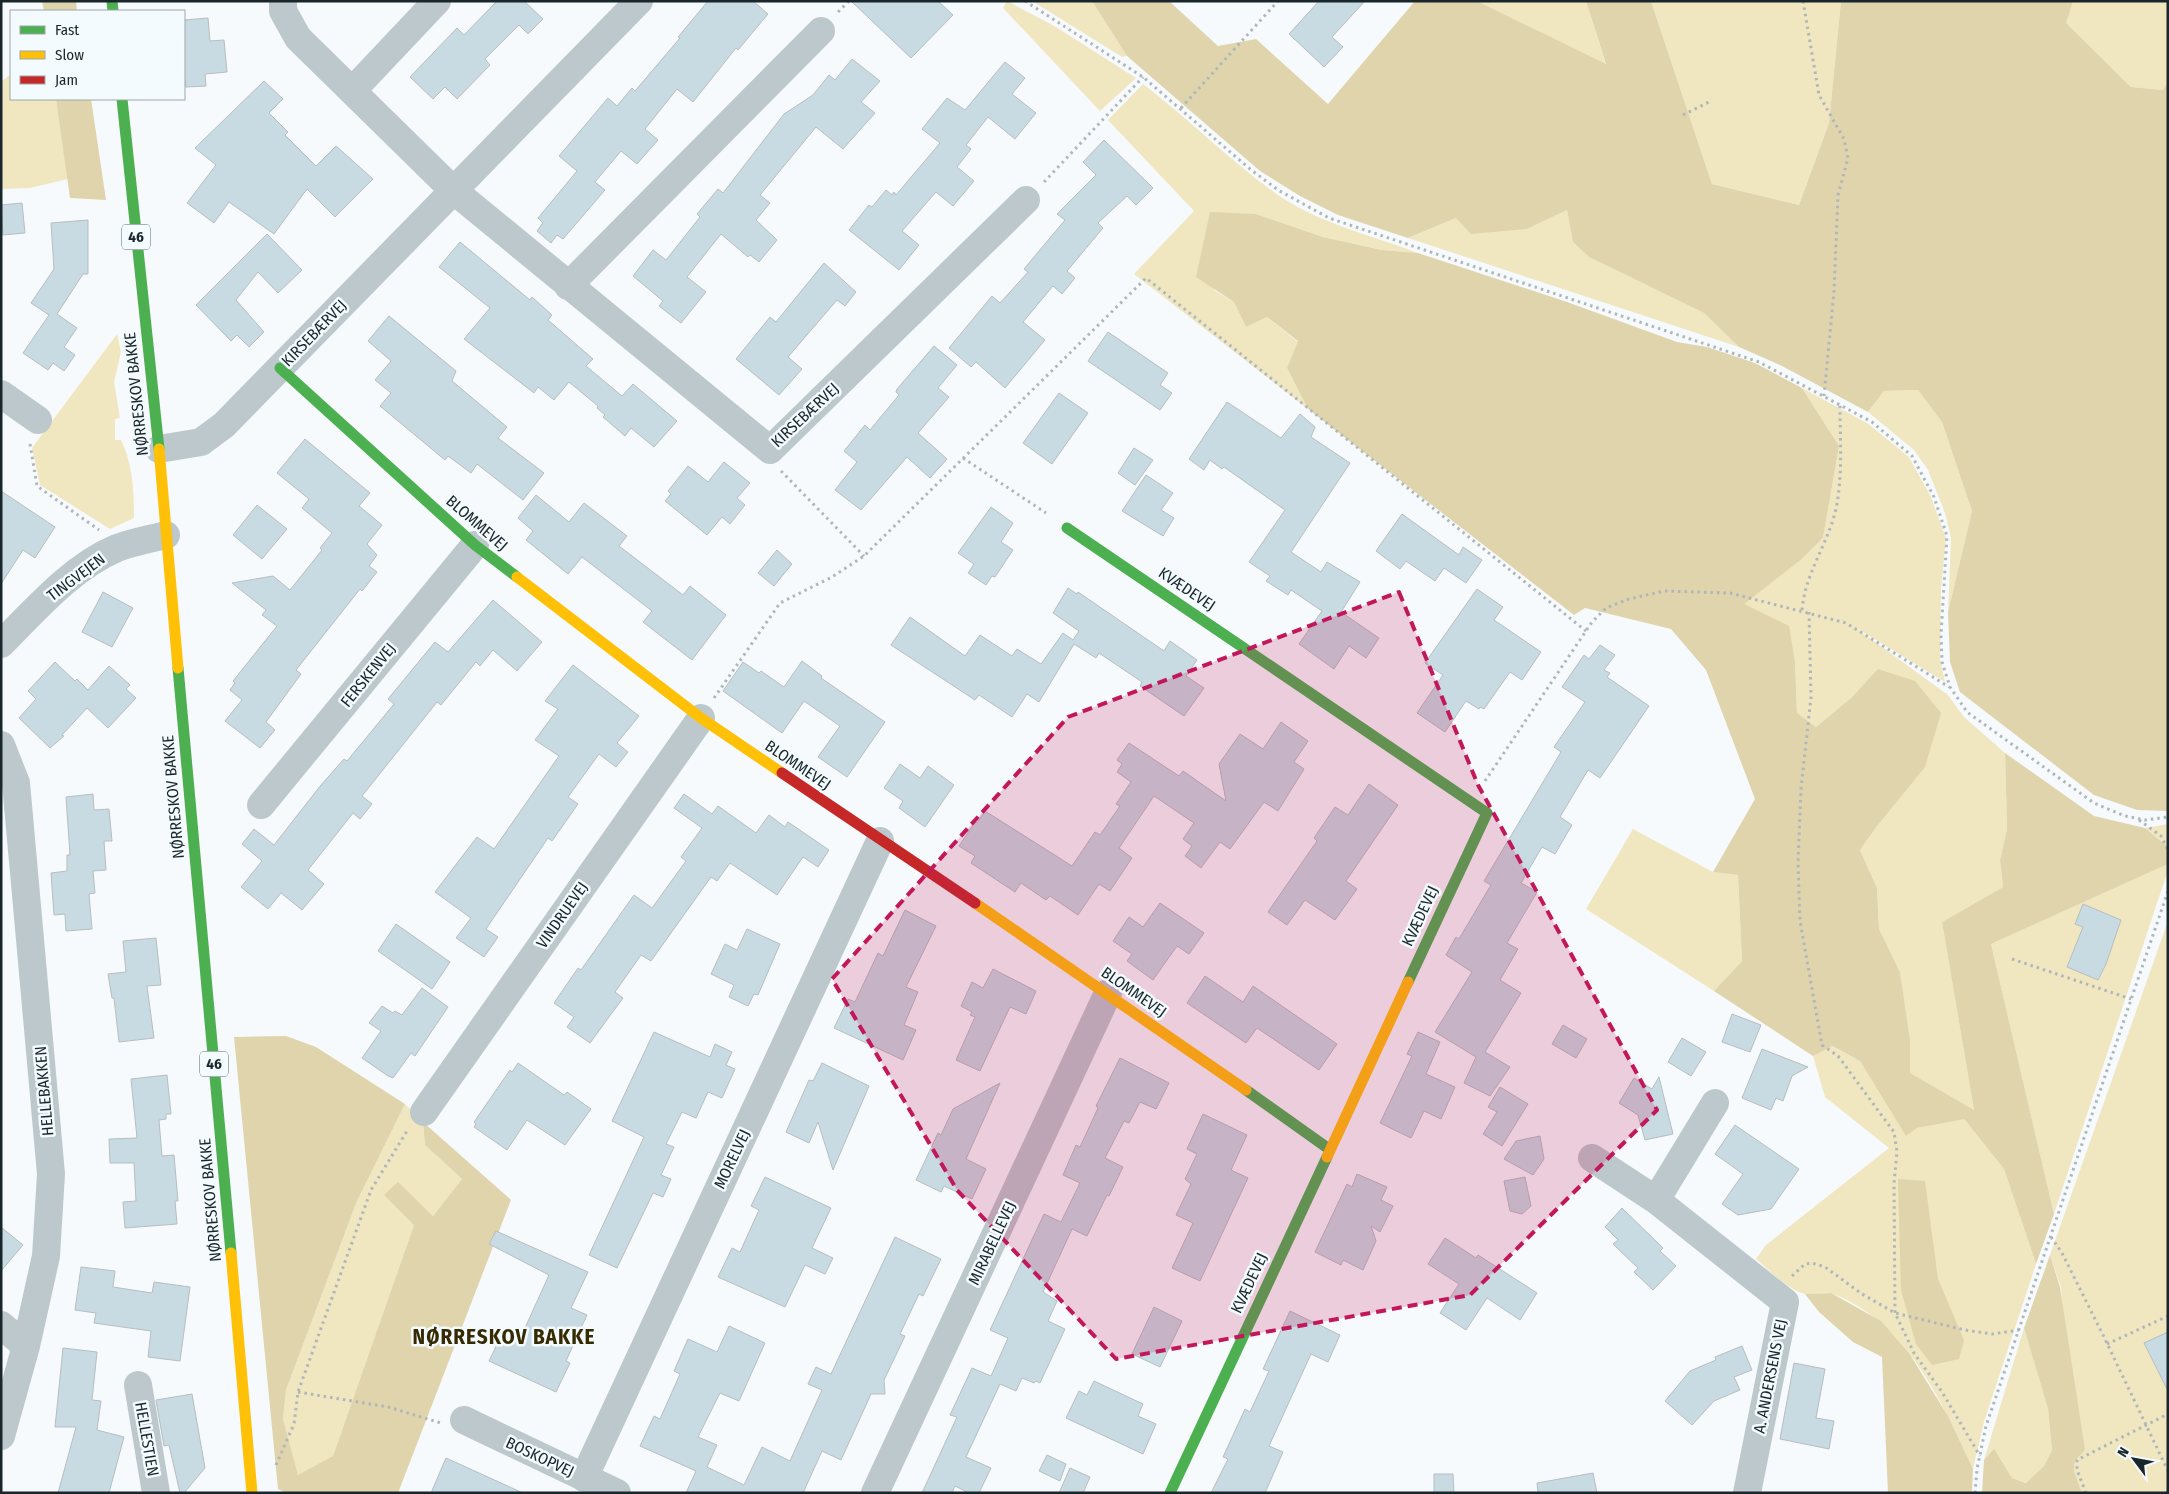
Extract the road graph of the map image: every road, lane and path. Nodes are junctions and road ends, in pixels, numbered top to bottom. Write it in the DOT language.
graph roads {
  1 [pos="283,1"];
  2 [pos="437,1"];
  3 [pos="639,1"];
  4 [pos="1024,1"];
  5 [pos="1278,1"];
  6 [pos="1803,1"];
  7 [pos="821,31"];
  8 [pos="1143,77"];
  9 [pos="352,91"];
  10 [pos="122,100"];
  11 [pos="1712,102"];
  12 [pos="1180,108"];
  13 [pos="1684,115"];
  14 [pos="453,190"];
  15 [pos="1026,200"];
  16 [pos="568,286"];
  17 [pos="280,368"];
  18 [pos="1,394"];
  19 [pos="1824,396"];
  20 [pos="1840,405"];
  21 [pos="38,420"];
  22 [pos="159,450"];
  23 [pos="770,450"];
  24 [pos="963,458"];
  25 [pos="94,526"];
  26 [pos="1067,528"];
  27 [pos="166,534"];
  28 [pos="475,545"];
  29 [pos="864,556"];
  30 [pos="1802,610"];
  31 [pos="1809,612"];
  32 [pos="1586,631"];
  33 [pos="1,644"];
  34 [pos="1950,687"];
  35 [pos="700,718"];
  36 [pos="1,745"];
  37 [pos="1471,802"];
  38 [pos="261,805"];
  39 [pos="2168,817"];
  40 [pos="2136,818"];
  41 [pos="880,841"];
  42 [pos="2168,850"];
  43 [pos="2168,891"];
  44 [pos="2012,958"];
  45 [pos="1108,994"];
  46 [pos="2131,999"];
  47 [pos="1716,1103"];
  48 [pos="424,1112"];
  49 [pos="1329,1149"];
  50 [pos="1592,1158"];
  51 [pos="1656,1200"];
  52 [pos="2050,1237"];
  53 [pos="1776,1296"];
  54 [pos="1895,1314"];
  55 [pos="2168,1316"];
  56 [pos="1,1325"];
  57 [pos="2019,1330"];
  58 [pos="2107,1344"];
  59 [pos="26,1346"];
  60 [pos="138,1385"];
  61 [pos="298,1392"];
  62 [pos="2168,1414"];
  63 [pos="464,1420"];
  64 [pos="2146,1425"];
  65 [pos="290,1435"];
  66 [pos="1,1436"];
  67 [pos="1980,1456"];
  68 [pos="2168,1472"];
  69 [pos="584,1478"];
  70 [pos="156,1493"];
  71 [pos="252,1493"];
  72 [pos="617,1493"];
  73 [pos="875,1493"];
  74 [pos="1170,1493"];
  75 [pos="1747,1493"];
  76 [pos="1975,1493"];
  77 [pos="2086,1493"];
  1 -- 9 [label="street, KIRSEBÆRVEJ"];
  2 -- 9 [label="street"];
  3 -- 14 [label="street, KIRSEBÆRVEJ"];
  4 -- 8 [label="path"];
  5 -- 12 [label="path"];
  6 -- 19 [label="path"];
  7 -- 16 [label="street"];
  8 -- 12 [label="path"];
  8 -- 15 [label="path"];
  9 -- 14 [label="street, KIRSEBÆRVEJ"];
  10 -- 22 [label="street, NØRRESKOV BAKKE / 46"];
  11 -- 13 [label="path"];
  12 -- 19 [label="path"];
  14 -- 16 [label="street, KIRSEBÆRVEJ"];
  14 -- 17 [label="street, KIRSEBÆRVEJ"];
  15 -- 23 [label="street, KIRSEBÆRVEJ"];
  16 -- 23 [label="street, KIRSEBÆRVEJ"];
  17 -- 22 [label="street, KIRSEBÆRVEJ"];
  17 -- 28 [label="street, BLOMMEVEJ"];
  18 -- 21 [label="street"];
  19 -- 20 [label="path"];
  20 -- 30 [label="path"];
  20 -- 34 [label="path"];
  21 -- 25 [label="path"];
  22 -- 27 [label="street, NØRRESKOV BAKKE / 46"];
  23 -- 29 [label="path"];
  24 -- 26 [label="path"];
  24 -- 29 [label="path"];
  24 -- 32 [label="path"];
  26 -- 37 [label="street, KVÆDEVEJ"];
  27 -- 33 [label="street, TINGVEJEN"];
  27 -- 71 [label="street, NØRRESKOV BAKKE / 46"];
  28 -- 35 [label="street, BLOMMEVEJ"];
  28 -- 38 [label="street, FERSKENVEJ"];
  29 -- 35 [label="path"];
  30 -- 31 [label="path"];
  30 -- 32 [label="path"];
  31 -- 34 [label="path"];
  31 -- 54 [label="path"];
  32 -- 37 [label="path"];
  34 -- 40 [label="path"];
  35 -- 41 [label="street, BLOMMEVEJ"];
  35 -- 48 [label="street, VINDRUEVEJ"];
  36 -- 59 [label="street, HELLEBAKKEN"];
  37 -- 49 [label="street, KVÆDEVEJ"];
  39 -- 40 [label="path"];
  40 -- 42 [label="path"];
  41 -- 45 [label="street, BLOMMEVEJ"];
  41 -- 69 [label="street, MORELVEJ"];
  43 -- 46 [label="path"];
  44 -- 46 [label="path"];
  45 -- 49 [label="street, BLOMMEVEJ"];
  45 -- 73 [label="street, MIRABELLEVEJ"];
  46 -- 52 [label="path"];
  47 -- 51 [label="street"];
  48 -- 61 [label="path"];
  49 -- 74 [label="street, KVÆDEVEJ"];
  50 -- 51 [label="street, A. ANDERSENS VEJ"];
  51 -- 53 [label="street, A. ANDERSENS VEJ"];
  52 -- 57 [label="path"];
  52 -- 58 [label="path"];
  53 -- 54 [label="path"];
  53 -- 75 [label="street, A. ANDERSENS VEJ"];
  54 -- 57 [label="path"];
  54 -- 67 [label="path"];
  55 -- 58 [label="path"];
  56 -- 59 [label="street"];
  57 -- 67 [label="path"];
  58 -- 64 [label="path"];
  59 -- 66 [label="street, HELLEBAKKEN"];
  60 -- 70 [label="street, HELLESTIEN"];
  61 -- 63 [label="path"];
  61 -- 65 [label="path"];
  62 -- 64 [label="path"];
  63 -- 69 [label="street, BOSKOPVEJ"];
  64 -- 68 [label="path"];
  64 -- 77 [label="path"];
  67 -- 76 [label="path"];
  69 -- 72 [label="street, BOSKOPVEJ"];
}
